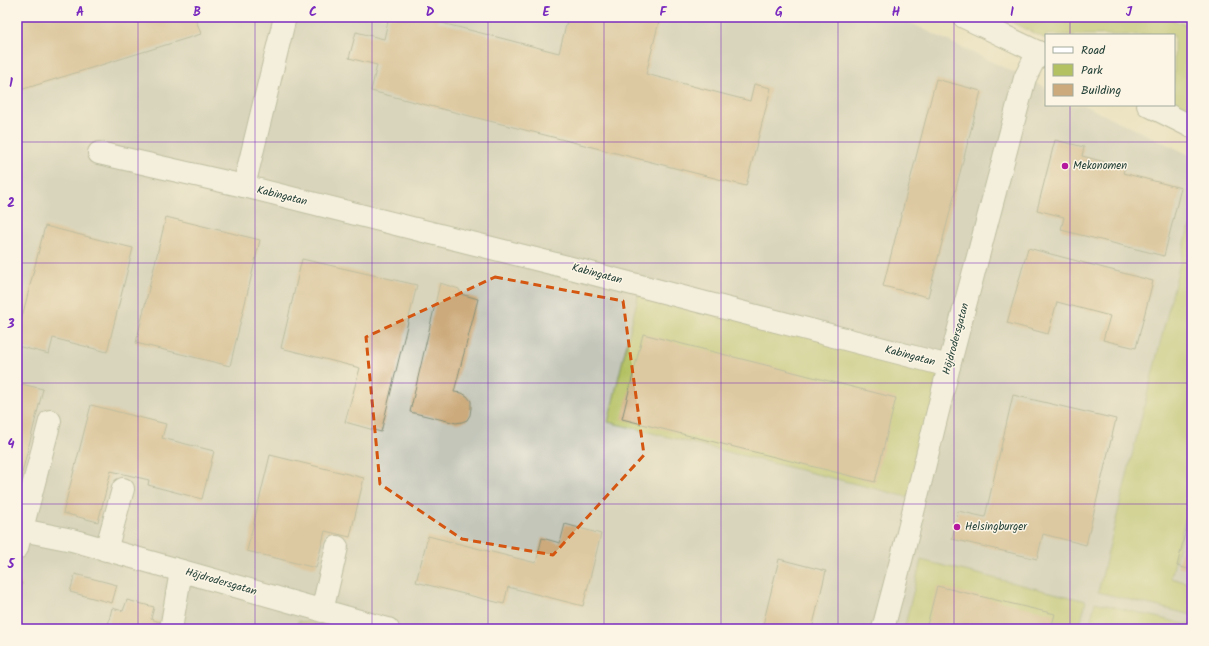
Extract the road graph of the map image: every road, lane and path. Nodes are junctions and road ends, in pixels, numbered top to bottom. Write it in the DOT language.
graph roads {
  1 [pos="285,17"];
  2 [pos="964,17"];
  3 [pos="1042,54"];
  4 [pos="1150,106"];
  5 [pos="1192,127"];
  6 [pos="99,153"];
  7 [pos="244,186"];
  8 [pos="949,366"];
  9 [pos="50,420"];
  10 [pos="123,489"];
  11 [pos="19,536"];
  12 [pos="337,547"];
  13 [pos="106,550"];
  14 [pos="181,571"];
  15 [pos="322,611"];
  16 [pos="377,628"];
  17 [pos="171,629"];
  18 [pos="883,629"];
  1 -- 7 [label="street, Kabingatan"];
  2 -- 3 [label="street"];
  3 -- 8 [label="street, Höjdrodersgatan"];
  4 -- 5 [label="street"];
  6 -- 7 [label="street, Kabingatan"];
  7 -- 8 [label="street, Kabingatan"];
  8 -- 18 [label="street, Höjdrodersgatan"];
  9 -- 11 [label="street"];
  10 -- 13 [label="street"];
  11 -- 13 [label="street, Höjdrodersgatan"];
  12 -- 15 [label="street"];
  13 -- 14 [label="street, Höjdrodersgatan"];
  14 -- 15 [label="street, Höjdrodersgatan"];
  14 -- 17 [label="street"];
  15 -- 16 [label="street, Höjdrodersgatan"];
}
